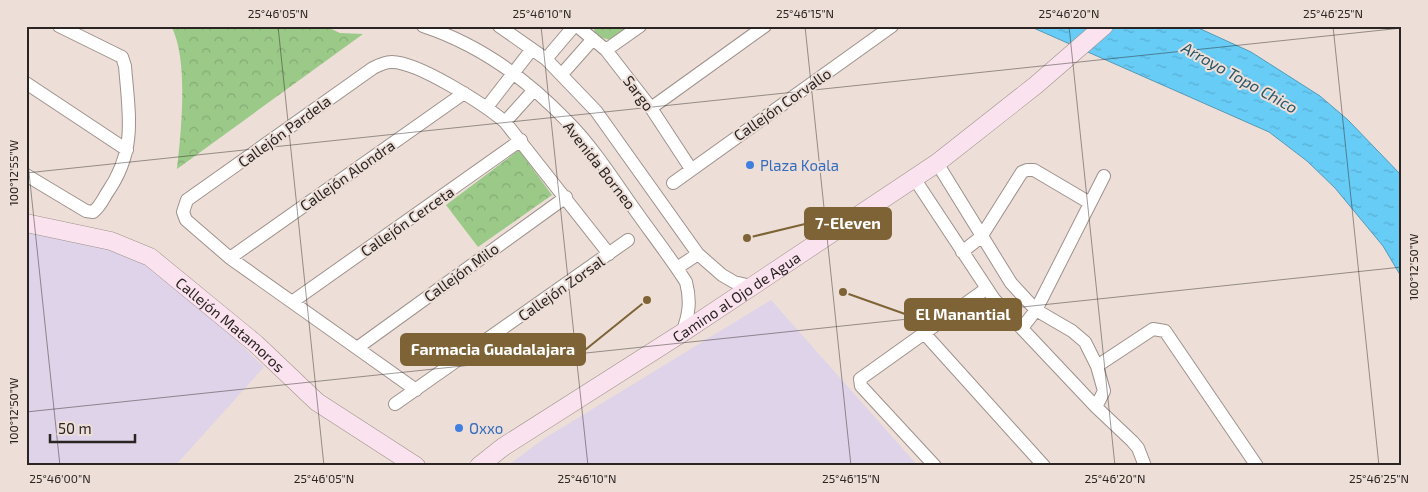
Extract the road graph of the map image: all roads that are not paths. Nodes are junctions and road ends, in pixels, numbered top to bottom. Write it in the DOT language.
graph roads {
  1 [pos="59,26"];
  2 [pos="423,26"];
  3 [pos="499,26"];
  4 [pos="575,26"];
  5 [pos="640,26"];
  6 [pos="765,26"];
  7 [pos="1104,26"];
  8 [pos="888,27"];
  9 [pos="593,39"];
  10 [pos="532,48"];
  11 [pos="606,50"];
  12 [pos="546,59"];
  13 [pos="511,73"];
  14 [pos="562,74"];
  15 [pos="26,83"];
  16 [pos="534,91"];
  17 [pos="464,93"];
  18 [pos="487,107"];
  19 [pos="650,108"];
  20 [pos="505,122"];
  21 [pos="521,140"];
  22 [pos="127,150"];
  23 [pos="937,163"];
  24 [pos="691,169"];
  25 [pos="26,175"];
  26 [pos="1104,176"];
  27 [pos="914,178"];
  28 [pos="673,183"];
  29 [pos="566,197"];
  30 [pos="1090,203"];
  31 [pos="26,223"];
  32 [pos="981,237"];
  33 [pos="628,240"];
  34 [pos="962,252"];
  35 [pos="609,254"];
  36 [pos="698,254"];
  37 [pos="230,258"];
  38 [pos="677,268"];
  39 [pos="752,286"];
  40 [pos="986,289"];
  41 [pos="292,302"];
  42 [pos="1036,310"];
  43 [pos="1022,328"];
  44 [pos="682,333"];
  45 [pos="924,333"];
  46 [pos="357,348"];
  47 [pos="1097,366"];
  48 [pos="416,390"];
  49 [pos="395,404"];
  50 [pos="1096,407"];
  51 [pos="416,466"];
  52 [pos="479,466"];
  53 [pos="935,466"];
  54 [pos="1044,466"];
  55 [pos="1145,466"];
  56 [pos="1256,466"];
  1 -- 22 [label="street"];
  2 -- 13 [label="street, Avenida Borneo"];
  3 -- 10 [label="street, Avenida Borneo"];
  4 -- 9 [label="street, Sargo"];
  4 -- 12 [label="street"];
  5 -- 11 [label="street"];
  6 -- 19 [label="street"];
  7 -- 23 [label="street, Camino al Ojo de Agua"];
  8 -- 24 [label="street, Callejón Corvallo"];
  9 -- 11 [label="street, Sargo"];
  9 -- 14 [label="street"];
  10 -- 12 [label="street, Avenida Borneo"];
  10 -- 13 [label="street"];
  11 -- 19 [label="street, Sargo"];
  12 -- 14 [label="street, Avenida Borneo"];
  13 -- 16 [label="street, Avenida Borneo"];
  13 -- 18 [label="street"];
  14 -- 36 [label="street, Avenida Borneo"];
  15 -- 22 [label="street"];
  16 -- 20 [label="street"];
  16 -- 38 [label="street, Avenida Borneo"];
  17 -- 18 [label="street, Callejón Pardela"];
  17 -- 37 [label="street, Callejón Alondra"];
  17 -- 37 [label="street, Callejón Pardela"];
  18 -- 20 [label="street, Callejón Pardela"];
  19 -- 24 [label="street, Sargo"];
  20 -- 21 [label="street, Callejón Pardela"];
  21 -- 29 [label="street, Callejón Pardela"];
  21 -- 41 [label="street, Callejón Cerceta"];
  22 -- 25 [label="street"];
  23 -- 27 [label="street, Camino al Ojo de Agua"];
  23 -- 32 [label="street"];
  24 -- 28 [label="street, Callejón Corvallo"];
  26 -- 30 [label="street"];
  27 -- 34 [label="street"];
  27 -- 39 [label="street, Camino al Ojo de Agua"];
  29 -- 35 [label="street, Callejón Pardela"];
  29 -- 46 [label="street, Callejón Milo"];
  30 -- 32 [label="street"];
  30 -- 42 [label="street"];
  31 -- 51 [label="street, Callejón Matamoros"];
  32 -- 34 [label="street"];
  32 -- 42 [label="street"];
  33 -- 35 [label="street, Callejón Zorsal"];
  34 -- 40 [label="street"];
  35 -- 48 [label="street, Callejón Zorsal"];
  36 -- 38 [label="street"];
  36 -- 39 [label="street, Avenida Borneo"];
  37 -- 41 [label="street, Callejón Pardela"];
  38 -- 44 [label="street, Avenida Borneo"];
  39 -- 44 [label="street, Camino al Ojo de Agua"];
  40 -- 43 [label="street"];
  40 -- 45 [label="street"];
  41 -- 46 [label="street, Callejón Pardela"];
  42 -- 43 [label="street"];
  42 -- 47 [label="street"];
  43 -- 50 [label="street"];
  44 -- 52 [label="street, Camino al Ojo de Agua"];
  45 -- 53 [label="street"];
  45 -- 54 [label="street"];
  46 -- 48 [label="street, Callejón Pardela"];
  47 -- 50 [label="street"];
  47 -- 56 [label="street"];
  48 -- 49 [label="street, Callejón Zorsal"];
  50 -- 55 [label="street"];
}
